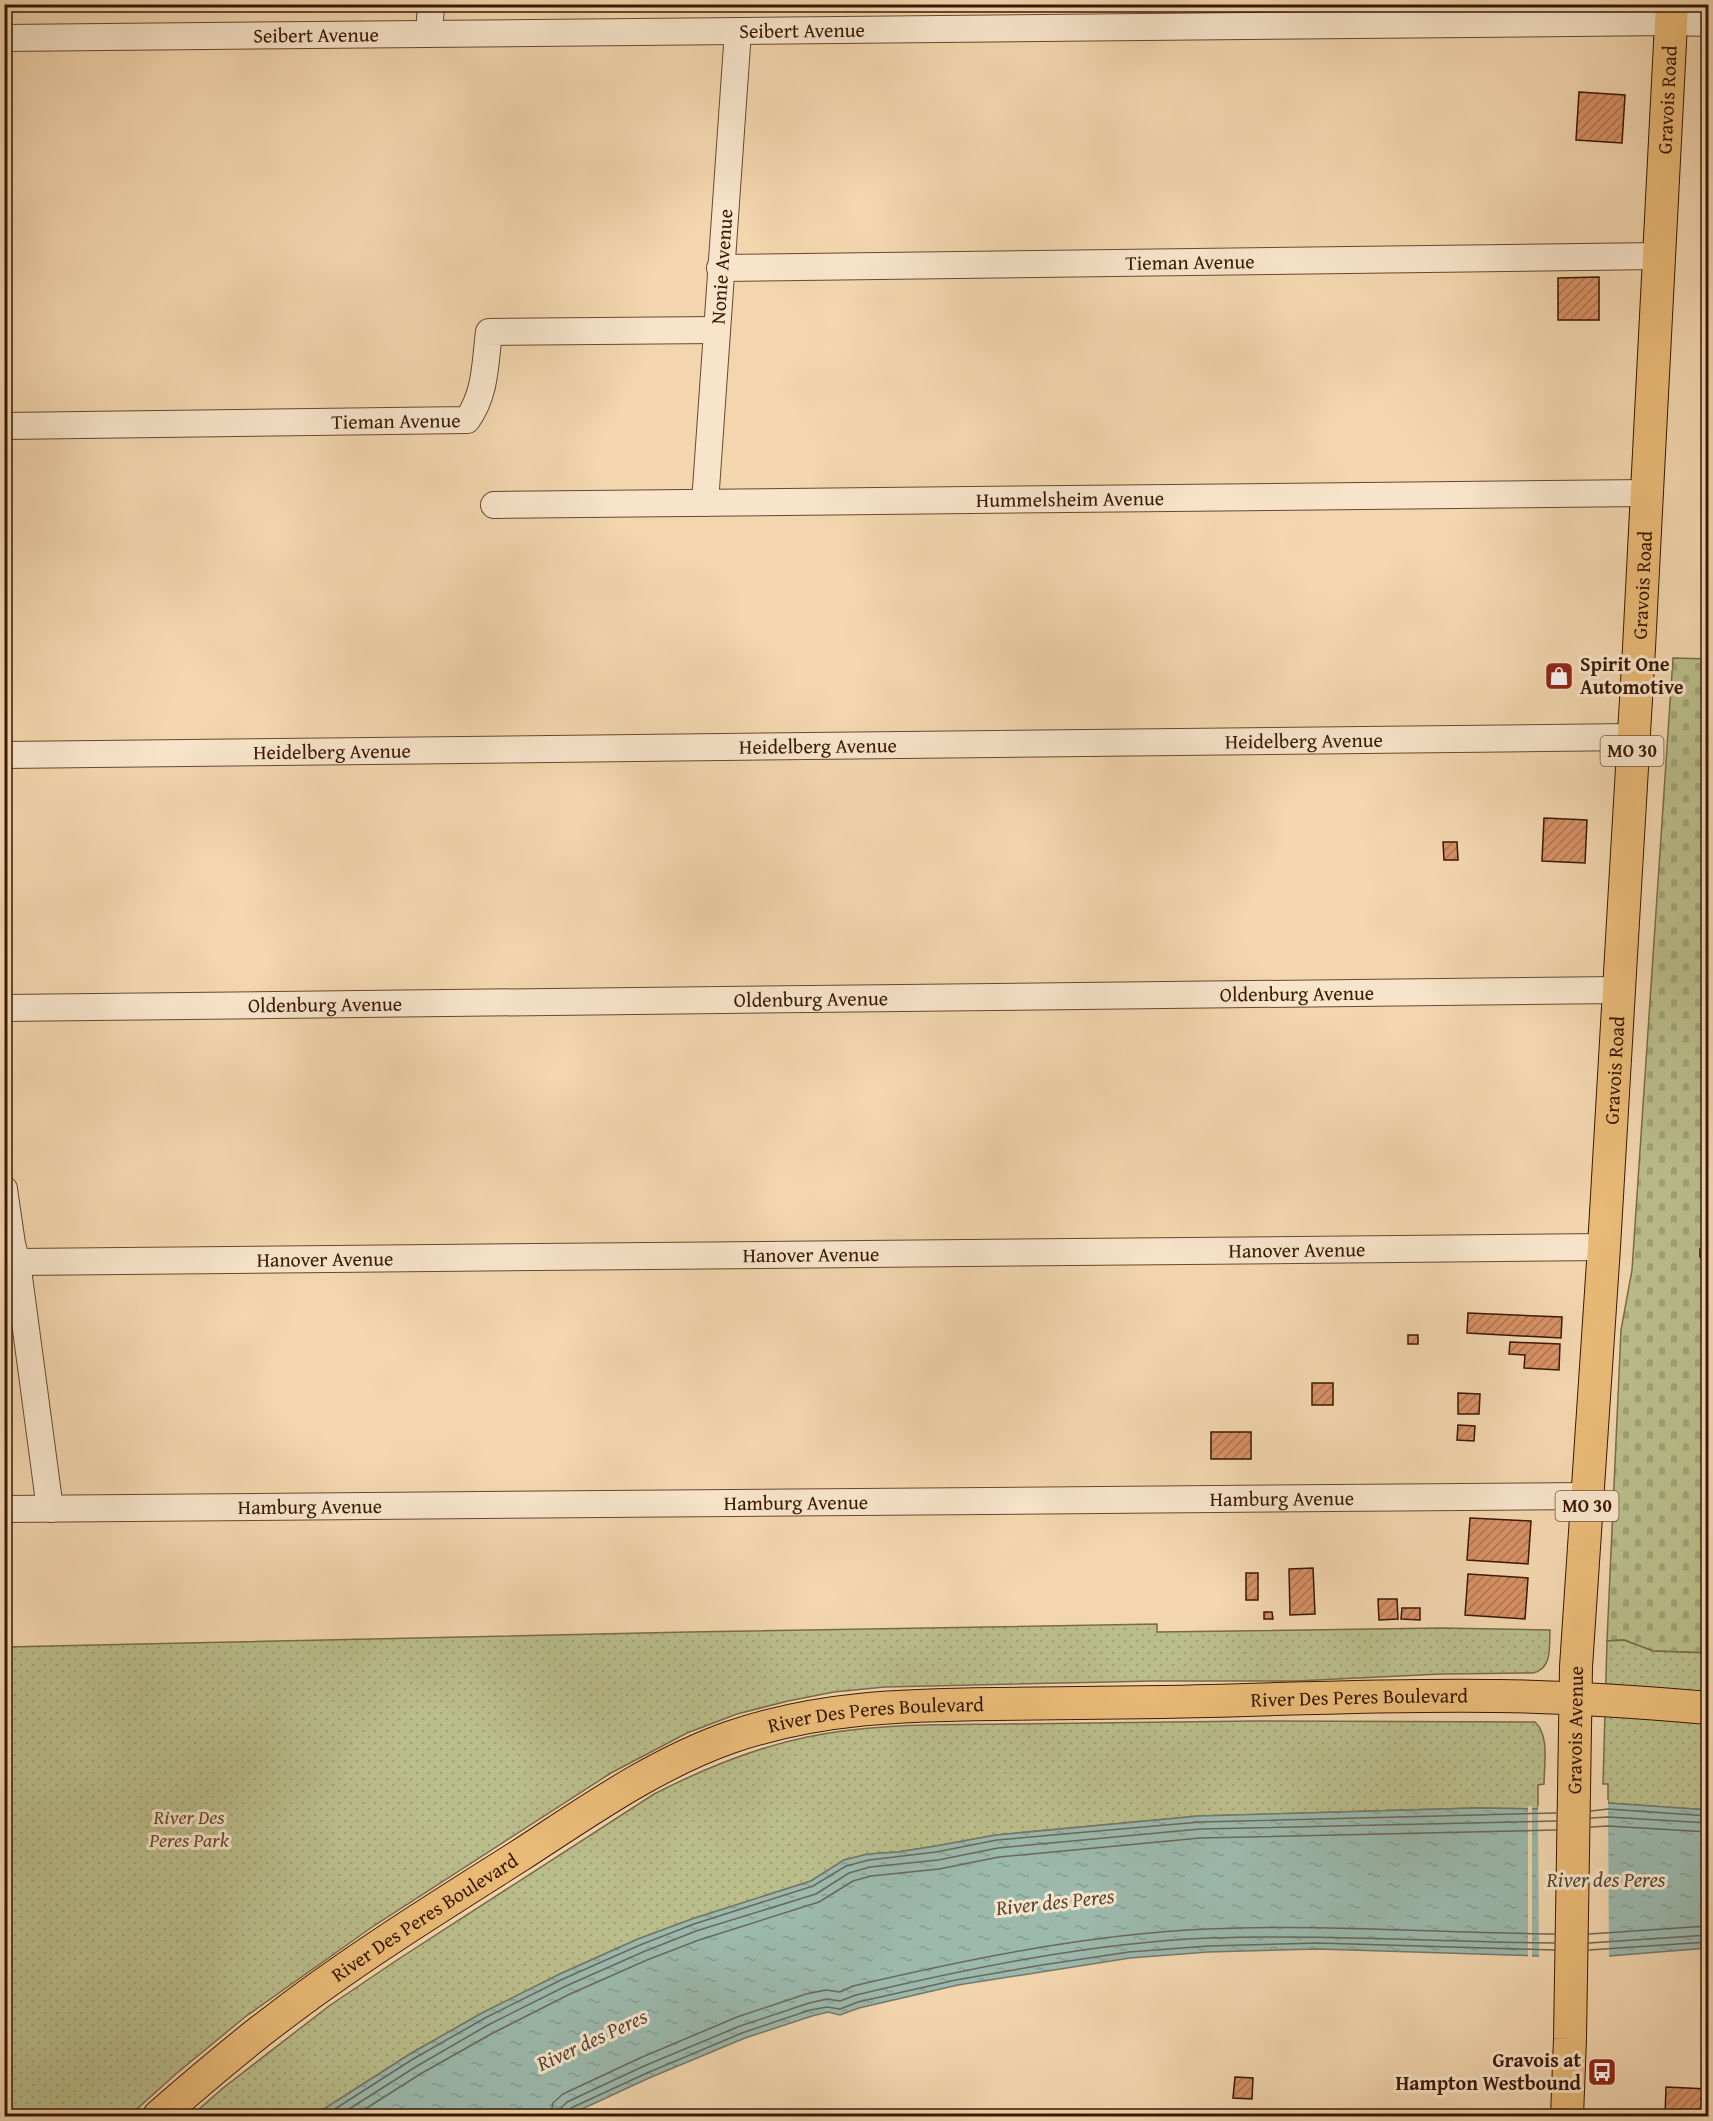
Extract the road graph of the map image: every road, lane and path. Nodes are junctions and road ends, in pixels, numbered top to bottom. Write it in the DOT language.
graph roads {
  1 [pos="431,4"];
  2 [pos="1671,13"];
  3 [pos="1320,14"];
  4 [pos="1708,23"];
  5 [pos="738,31"];
  6 [pos="429,34"];
  7 [pos="4,38"];
  8 [pos="1658,256"];
  9 [pos="720,268"];
  10 [pos="717,330"];
  11 [pos="4,426"];
  12 [pos="1647,493"];
  13 [pos="705,503"];
  14 [pos="494,505"];
  15 [pos="1632,737"];
  16 [pos="4,755"];
  17 [pos="1618,990"];
  18 [pos="4,1008"];
  19 [pos="4,1189"];
  20 [pos="1604,1246"];
  21 [pos="11,1251"];
  22 [pos="1597,1345"];
  23 [pos="1588,1496"];
  24 [pos="4,1509"];
  25 [pos="50,1509"];
  26 [pos="1575,1698"];
  27 [pos="1708,1708"];
  28 [pos="159,2116"];
  29 [pos="1567,2116"];
  1 -- 6 [label="street"];
  2 -- 3 [label="street, Seibert Avenue"];
  2 -- 4 [label="street, Seibert Avenue"];
  2 -- 8 [label="main road, Gravois Road / MO 30"];
  3 -- 5 [label="street, Seibert Avenue"];
  5 -- 6 [label="street, Seibert Avenue"];
  5 -- 9 [label="street, Nonie Avenue"];
  6 -- 7 [label="street, Seibert Avenue"];
  8 -- 9 [label="street, Tieman Avenue"];
  8 -- 12 [label="main road, Gravois Road / MO 30"];
  9 -- 10 [label="street, Nonie Avenue"];
  10 -- 11 [label="street, Tieman Avenue"];
  10 -- 13 [label="street, Nonie Avenue"];
  12 -- 13 [label="street, Hummelsheim Avenue"];
  12 -- 15 [label="main road, Gravois Road / MO 30"];
  13 -- 14 [label="street, Hummelsheim Avenue"];
  15 -- 16 [label="street, Heidelberg Avenue"];
  15 -- 17 [label="main road, Gravois Road / MO 30"];
  17 -- 18 [label="street, Oldenburg Avenue"];
  17 -- 20 [label="main road, Gravois Road / MO 30"];
  19 -- 21 [label="street"];
  20 -- 21 [label="street, Hanover Avenue"];
  20 -- 22 [label="main road, Gravois Road / MO 30"];
  21 -- 25 [label="street"];
  22 -- 23 [label="main road, Gravois Avenue / MO 30"];
  23 -- 25 [label="street, Hamburg Avenue"];
  23 -- 26 [label="main road, Gravois Avenue / MO 30"];
  24 -- 25 [label="street, Hamburg Avenue"];
  26 -- 27 [label="main road, River Des Peres Boulevard"];
  26 -- 28 [label="main road, River Des Peres Boulevard"];
  26 -- 29 [label="main road, Gravois Avenue / MO 30"];
}
